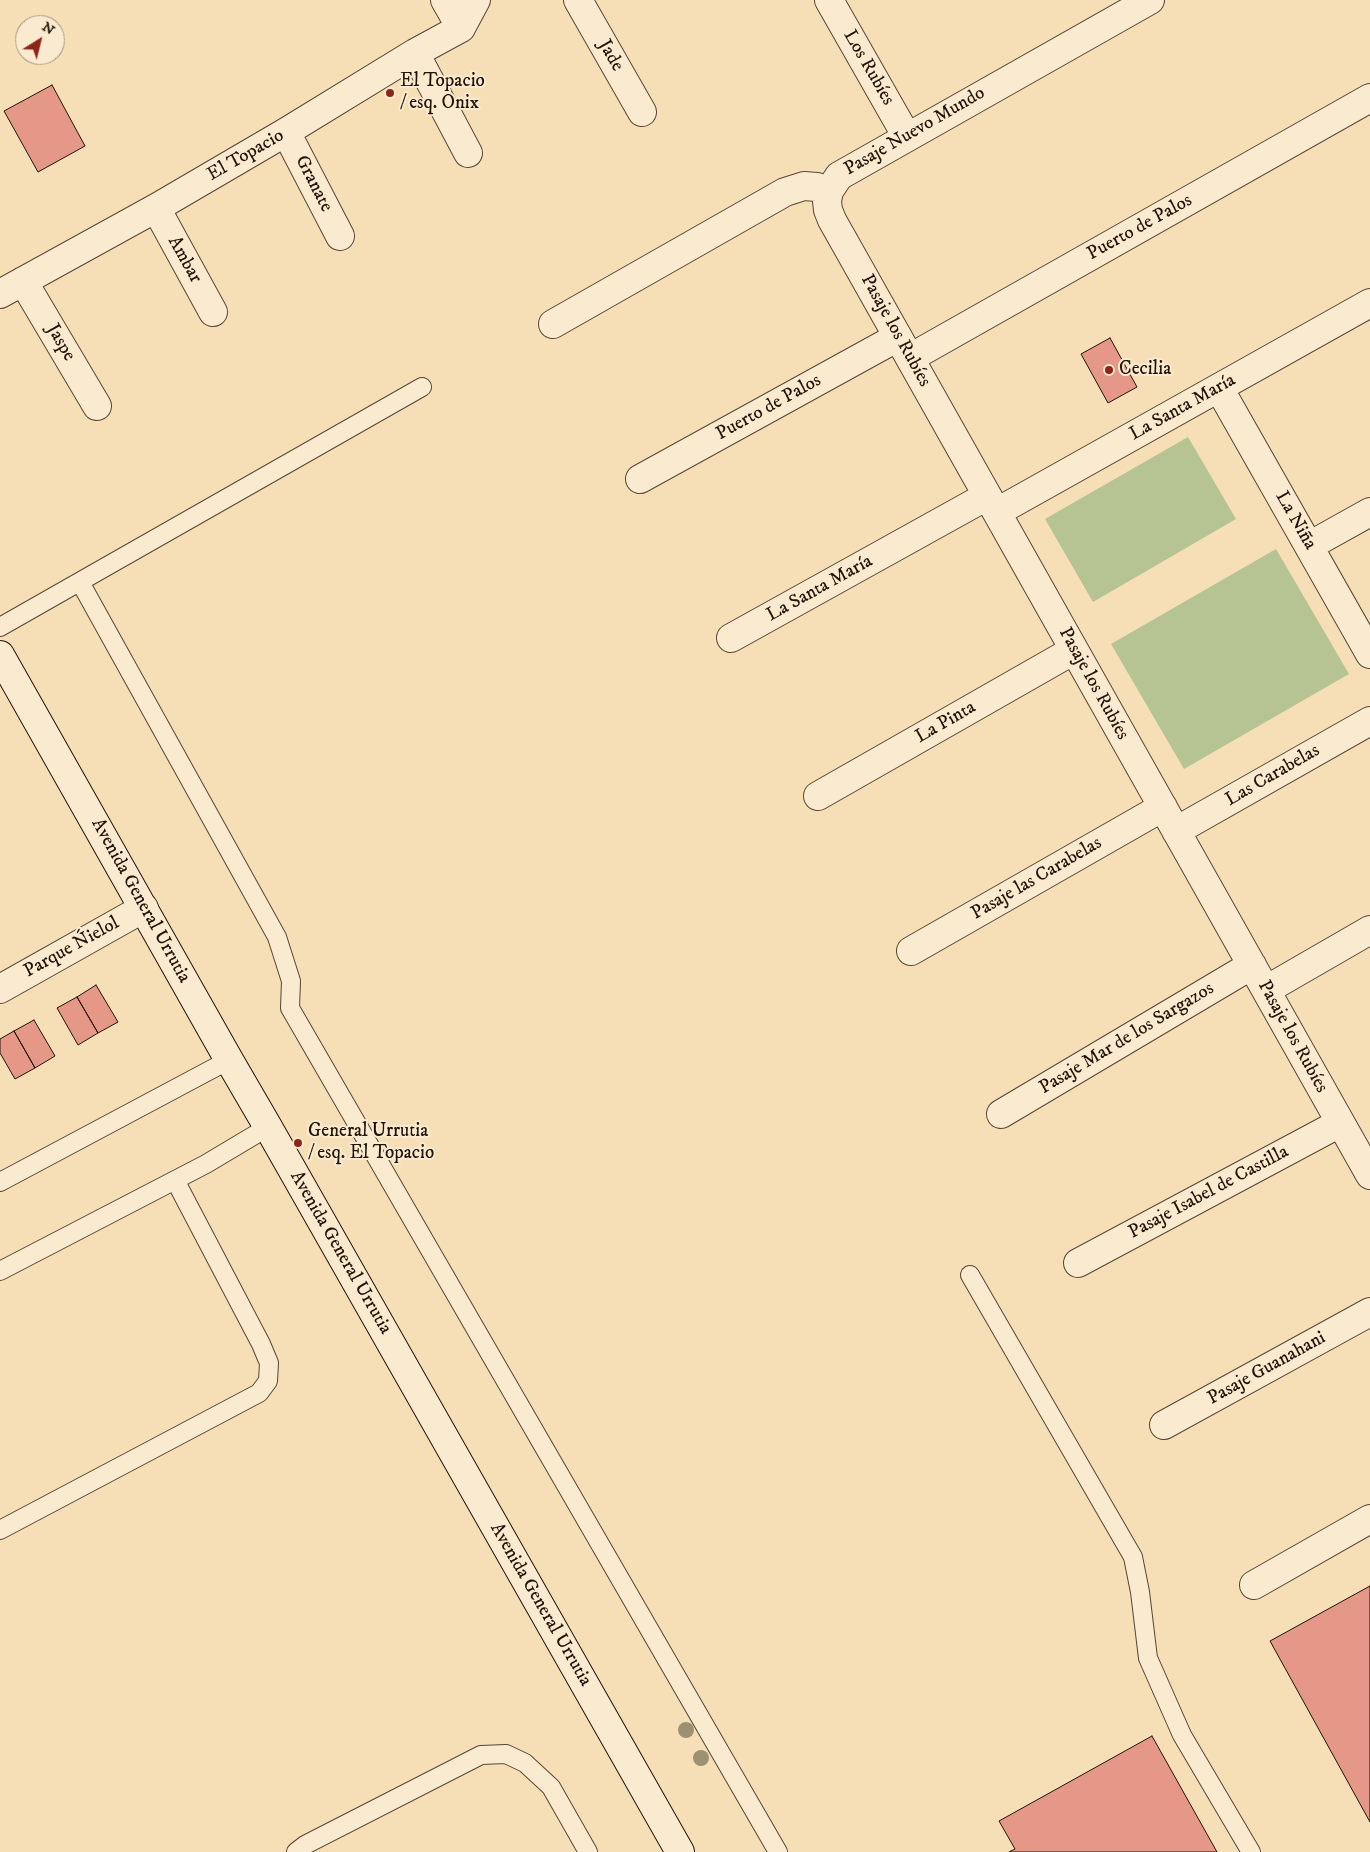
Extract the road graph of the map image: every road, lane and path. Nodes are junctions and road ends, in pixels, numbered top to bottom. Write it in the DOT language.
graph roads {
  1 [pos="445,0"];
  2 [pos="476,0"];
  3 [pos="578,0"];
  4 [pos="829,0"];
  5 [pos="1150,0"];
  6 [pos="461,28"];
  7 [pos="415,54"];
  8 [pos="1370,98"];
  9 [pos="642,112"];
  10 [pos="286,132"];
  11 [pos="906,137"];
  12 [pos="468,153"];
  13 [pos="829,191"];
  14 [pos="156,208"];
  15 [pos="340,236"];
  16 [pos="23,280"];
  17 [pos="0,294"];
  18 [pos="1370,303"];
  19 [pos="213,312"];
  20 [pos="553,324"];
  21 [pos="904,348"];
  22 [pos="422,387"];
  23 [pos="1219,388"];
  24 [pos="97,406"];
  25 [pos="640,479"];
  26 [pos="992,504"];
  27 [pos="1370,512"];
  28 [pos="1309,546"];
  29 [pos="80,582"];
  30 [pos="0,627"];
  31 [pos="731,638"];
  32 [pos="1074,650"];
  33 [pos="1370,654"];
  34 [pos="0,655"];
  35 [pos="1370,721"];
  36 [pos="818,796"];
  37 [pos="1163,807"];
  38 [pos="1176,831"];
  39 [pos="144,908"];
  40 [pos="1370,930"];
  41 [pos="911,951"];
  42 [pos="1252,965"];
  43 [pos="0,989"];
  44 [pos="1266,990"];
  45 [pos="229,1060"];
  46 [pos="1001,1114"];
  47 [pos="268,1127"];
  48 [pos="1354,1133"];
  49 [pos="1370,1175"];
  50 [pos="175,1180"];
  51 [pos="0,1182"];
  52 [pos="1078,1263"];
  53 [pos="0,1271"];
  54 [pos="970,1274"];
  55 [pos="1370,1312"];
  56 [pos="1164,1425"];
  57 [pos="1370,1518"];
  58 [pos="0,1530"];
  59 [pos="1254,1585"];
  60 [pos="296,1852"];
  61 [pos="588,1852"];
  62 [pos="680,1852"];
  63 [pos="778,1852"];
  64 [pos="1251,1852"];
  1 -- 6 [label="street"];
  2 -- 6 [label="street"];
  3 -- 9 [label="street, Jade"];
  4 -- 11 [label="street, Los Rubíes"];
  5 -- 11 [label="street, Pasaje Nuevo Mundo"];
  6 -- 7 [label="street, El Topacio"];
  7 -- 10 [label="street, El Topacio"];
  7 -- 12 [label="street"];
  8 -- 21 [label="street, Puerto de Palos"];
  10 -- 14 [label="street, El Topacio"];
  10 -- 15 [label="street, Granate"];
  11 -- 13 [label="street, Pasaje Nuevo Mundo"];
  13 -- 20 [label="street, Pasaje Nuevo Mundo"];
  13 -- 21 [label="street, Pasaje los Rubíes"];
  14 -- 16 [label="street, El Topacio"];
  14 -- 19 [label="street, Ambar"];
  16 -- 17 [label="street, El Topacio"];
  16 -- 24 [label="street, Jaspe"];
  18 -- 23 [label="street, La Santa María"];
  21 -- 25 [label="street, Puerto de Palos"];
  21 -- 26 [label="street, Pasaje los Rubíes"];
  22 -- 29 [label="lane"];
  23 -- 26 [label="street, La Santa María"];
  23 -- 28 [label="street, La Niña"];
  26 -- 31 [label="street, La Santa María"];
  26 -- 32 [label="street, Pasaje los Rubíes"];
  27 -- 28 [label="street"];
  28 -- 33 [label="street, La Niña"];
  29 -- 30 [label="lane"];
  29 -- 63 [label="lane"];
  32 -- 36 [label="street, La Pinta"];
  32 -- 37 [label="street, Pasaje los Rubíes"];
  34 -- 39 [label="street, Avenida General Urrutia"];
  35 -- 38 [label="street, Las Carabelas"];
  37 -- 38 [label="street, Pasaje los Rubíes"];
  37 -- 41 [label="street, Pasaje las Carabelas"];
  38 -- 42 [label="street, Pasaje los Rubíes"];
  39 -- 43 [label="street, Parque Ńielol"];
  39 -- 45 [label="street, Avenida General Urrutia"];
  40 -- 44 [label="street"];
  42 -- 44 [label="street, Pasaje los Rubíes"];
  42 -- 46 [label="street, Pasaje Mar de los Sargazos"];
  44 -- 48 [label="street, Pasaje los Rubíes"];
  45 -- 47 [label="street, Avenida General Urrutia"];
  45 -- 51 [label="lane"];
  47 -- 50 [label="lane"];
  47 -- 62 [label="street, Avenida General Urrutia"];
  48 -- 49 [label="street, Pasaje los Rubíes"];
  48 -- 52 [label="street, Pasaje Isabel de Castilla"];
  50 -- 53 [label="lane"];
  50 -- 58 [label="lane"];
  54 -- 64 [label="lane"];
  55 -- 56 [label="street, Pasaje Guanahani"];
  57 -- 59 [label="street"];
  60 -- 61 [label="lane"];
}
